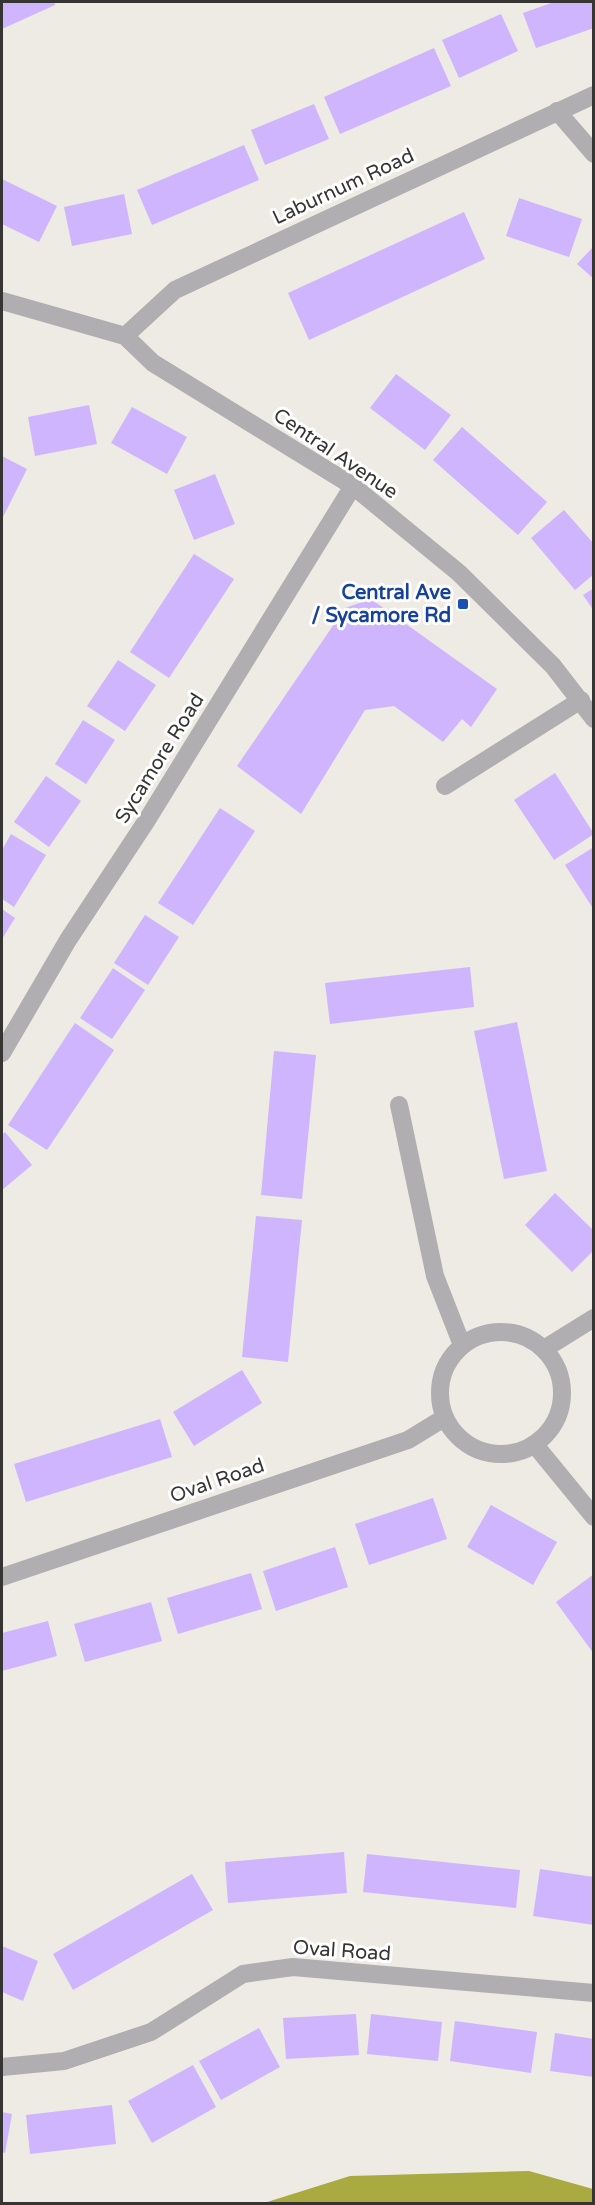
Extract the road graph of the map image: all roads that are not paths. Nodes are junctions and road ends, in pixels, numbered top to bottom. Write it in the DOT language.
graph roads {
  1 [pos="594,95"];
  2 [pos="557,111"];
  3 [pos="594,154"];
  4 [pos="2,301"];
  5 [pos="124,336"];
  6 [pos="353,486"];
  7 [pos="580,700"];
  8 [pos="594,719"];
  9 [pos="445,786"];
  10 [pos="2,1053"];
  11 [pos="399,1105"];
  12 [pos="594,1318"];
  13 [pos="462,1345"];
  14 [pos="544,1349"];
  15 [pos="444,1418"];
  16 [pos="535,1445"];
  17 [pos="594,1517"];
  18 [pos="2,1577"];
  19 [pos="594,1993"];
  20 [pos="2,2067"];
  1 -- 2 [label="street, Laburnum Road"];
  2 -- 3 [label="street"];
  2 -- 5 [label="street, Laburnum Road"];
  4 -- 5 [label="street, Central Avenue"];
  5 -- 6 [label="street, Central Avenue"];
  6 -- 7 [label="street, Central Avenue"];
  6 -- 10 [label="street, Sycamore Road"];
  7 -- 8 [label="street, Central Avenue"];
  7 -- 9 [label="street"];
  11 -- 13 [label="street"];
  12 -- 14 [label="street"];
  13 -- 14 [label="street"];
  13 -- 15 [label="street"];
  14 -- 16 [label="street"];
  15 -- 16 [label="street"];
  15 -- 18 [label="street, Oval Road"];
  16 -- 17 [label="street"];
  19 -- 20 [label="street, Oval Road"];
}
